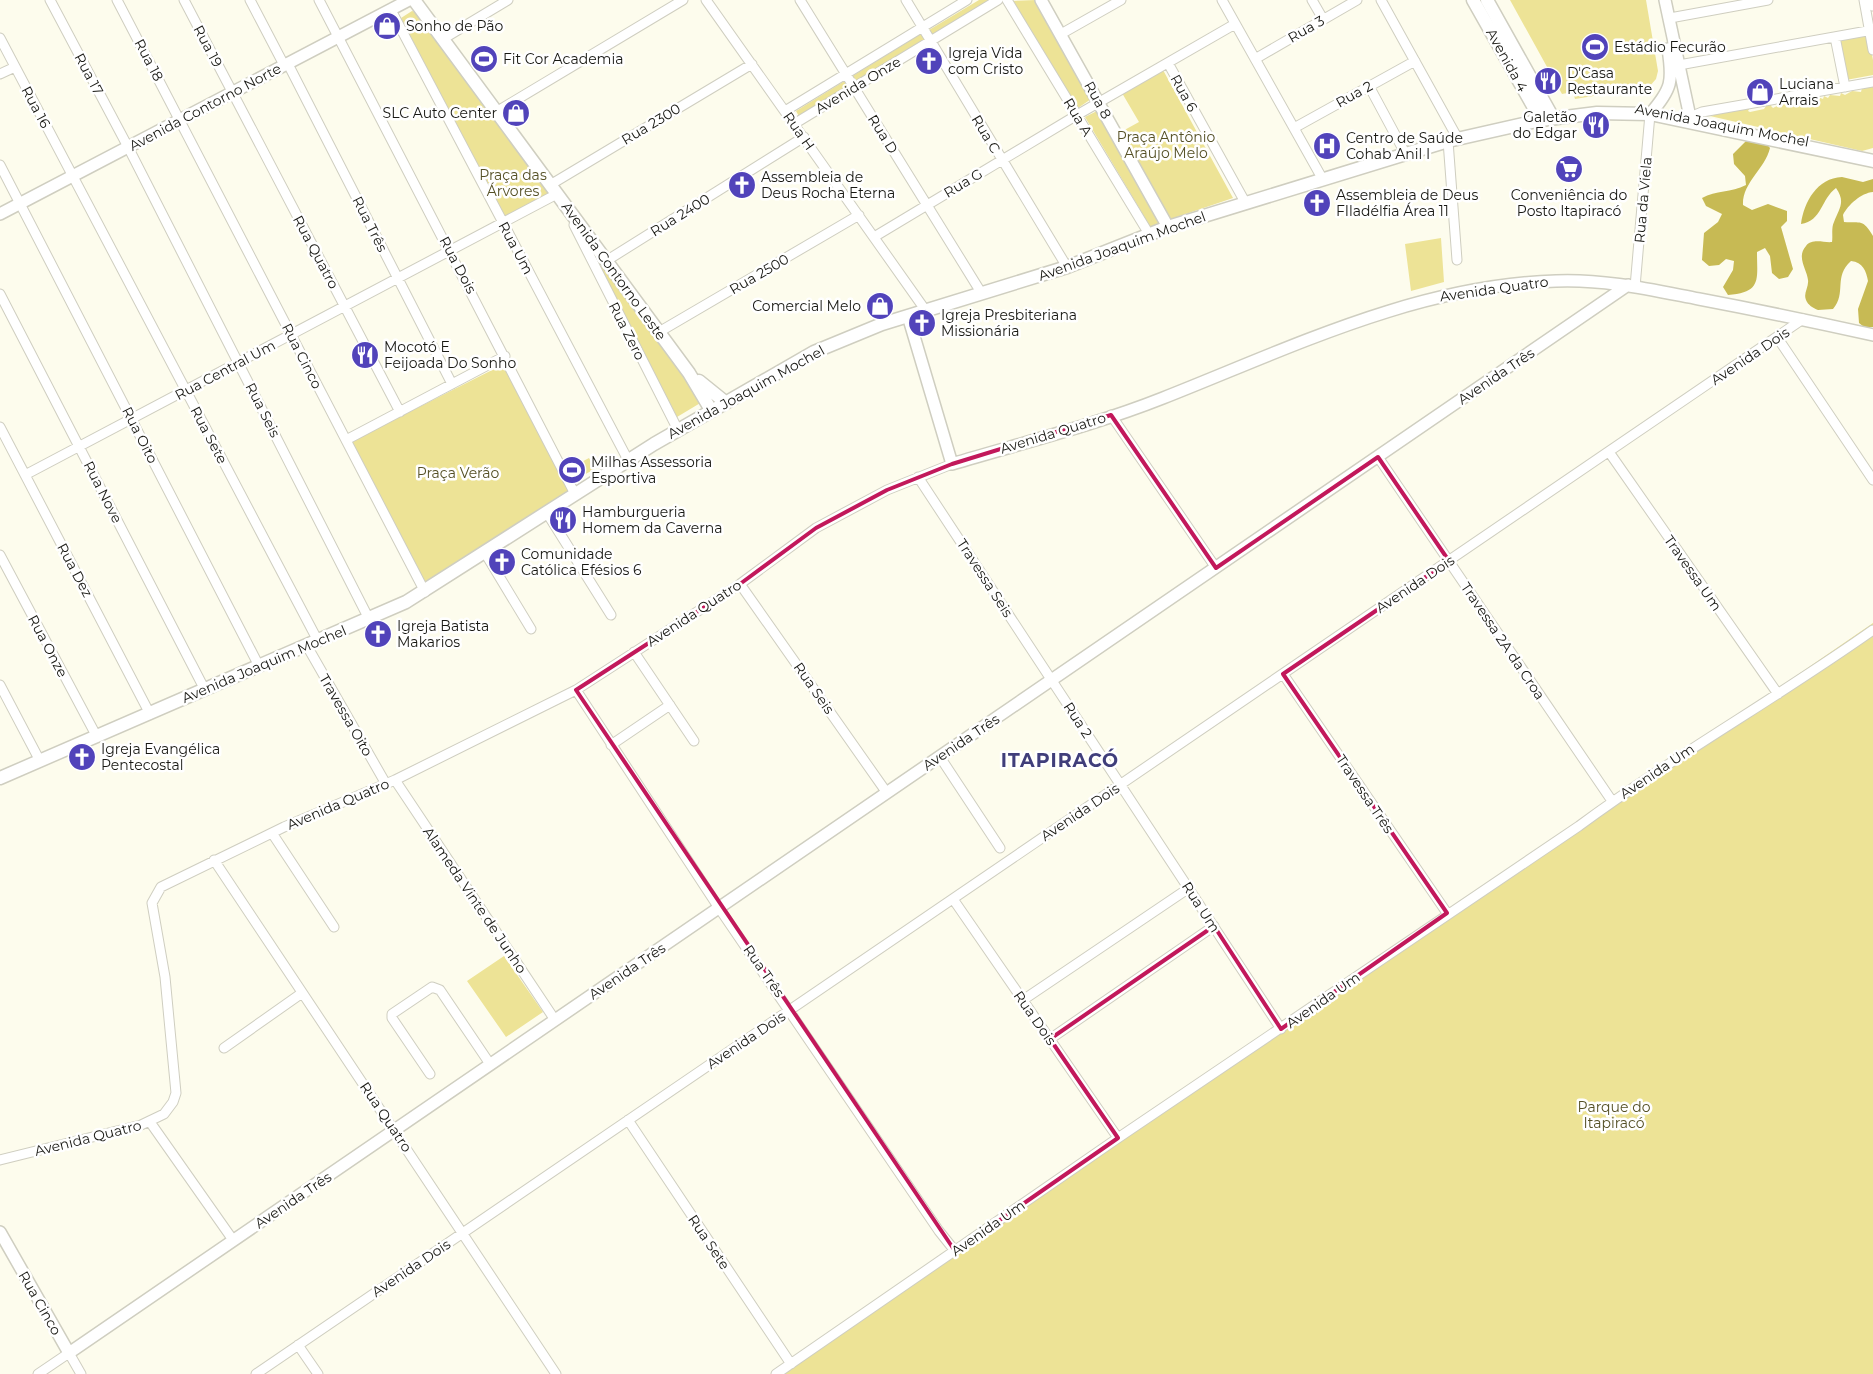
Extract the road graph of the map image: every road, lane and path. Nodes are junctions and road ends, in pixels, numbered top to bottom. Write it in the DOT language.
graph roads {
  1 [pos="50,0"];
  2 [pos="117,0"];
  3 [pos="184,0"];
  4 [pos="250,0"];
  5 [pos="318,0"];
  6 [pos="410,0"];
  7 [pos="414,0"];
  8 [pos="508,0"];
  9 [pos="683,0"];
  10 [pos="706,0"];
  11 [pos="800,0"];
  12 [pos="906,0"];
  13 [pos="967,0"];
  14 [pos="998,0"];
  15 [pos="1007,0"];
  16 [pos="1041,0"];
  17 [pos="1121,0"];
  18 [pos="1222,0"];
  19 [pos="1312,0"];
  20 [pos="1358,0"];
  21 [pos="1381,0"];
  22 [pos="1473,0"];
  23 [pos="1487,0"];
  24 [pos="1663,0"];
  25 [pos="1768,0"];
  26 [pos="1864,0"];
  27 [pos="1872,0"];
  28 [pos="1873,6"];
  29 [pos="391,10"];
  30 [pos="1670,18"];
  31 [pos="1323,20"];
  32 [pos="1235,24"];
  33 [pos="1493,24"];
  34 [pos="922,27"];
  35 [pos="1871,28"];
  36 [pos="1060,34"];
  37 [pos="338,37"];
  38 [pos="1835,37"];
  39 [pos="0,38"];
  40 [pos="442,39"];
  41 [pos="930,41"];
  42 [pos="1873,50"];
  43 [pos="1255,59"];
  44 [pos="1415,61"];
  45 [pos="1168,63"];
  46 [pos="752,64"];
  47 [pos="286,65"];
  48 [pos="1679,65"];
  49 [pos="15,66"];
  50 [pos="0,74"];
  51 [pos="846,74"];
  52 [pos="1873,82"];
  53 [pos="1369,86"];
  54 [pos="1845,87"];
  55 [pos="854,88"];
  56 [pos="232,93"];
  57 [pos="1099,102"];
  58 [pos="785,111"];
  59 [pos="1652,111"];
  60 [pos="496,112"];
  61 [pos="1077,115"];
  62 [pos="1548,118"];
  63 [pos="1689,119"];
  64 [pos="180,120"];
  65 [pos="794,124"];
  66 [pos="1294,128"];
  67 [pos="804,137"];
  68 [pos="1453,140"];
  69 [pos="128,147"];
  70 [pos="1406,153"];
  71 [pos="1872,156"];
  72 [pos="1002,160"];
  73 [pos="0,165"];
  74 [pos="72,176"];
  75 [pos="1322,178"];
  76 [pos="557,194"];
  77 [pos="1245,202"];
  78 [pos="20,204"];
  79 [pos="927,205"];
  80 [pos="0,214"];
  81 [pos="859,215"];
  82 [pos="503,222"];
  83 [pos="1168,227"];
  84 [pos="1149,234"];
  85 [pos="874,237"];
  86 [pos="450,250"];
  87 [pos="1457,260"];
  88 [pos="606,261"];
  89 [pos="1067,267"];
  90 [pos="398,278"];
  91 [pos="1632,286"];
  92 [pos="0,294"];
  93 [pos="982,294"];
  94 [pos="344,306"];
  95 [pos="926,310"];
  96 [pos="908,316"];
  97 [pos="1803,319"];
  98 [pos="659,332"];
  99 [pos="291,334"];
  100 [pos="1873,335"];
  101 [pos="1777,337"];
  102 [pos="506,356"];
  103 [pos="238,362"];
  104 [pos="689,373"];
  105 [pos="452,384"];
  106 [pos="186,390"];
  107 [pos="725,402"];
  108 [pos="711,410"];
  109 [pos="400,412"];
  110 [pos="1110,415"];
  111 [pos="131,419"];
  112 [pos="0,427"];
  113 [pos="678,430"];
  114 [pos="346,440"];
  115 [pos="80,446"];
  116 [pos="1609,452"];
  117 [pos="1378,457"];
  118 [pos="628,460"];
  119 [pos="952,464"];
  120 [pos="26,476"];
  121 [pos="918,477"];
  122 [pos="1873,480"];
  123 [pos="575,494"];
  124 [pos="547,513"];
  125 [pos="485,553"];
  126 [pos="0,555"];
  127 [pos="1449,561"];
  128 [pos="1216,568"];
  129 [pos="740,584"];
  130 [pos="425,592"];
  131 [pos="611,615"];
  132 [pos="369,619"];
  133 [pos="531,629"];
  134 [pos="1873,630"];
  135 [pos="313,643"];
  136 [pos="634,652"];
  137 [pos="259,666"];
  138 [pos="1283,674"];
  139 [pos="1052,680"];
  140 [pos="0,685"];
  141 [pos="205,690"];
  142 [pos="576,690"];
  143 [pos="1778,694"];
  144 [pos="670,705"];
  145 [pos="150,714"];
  146 [pos="97,736"];
  147 [pos="694,741"];
  148 [pos="611,745"];
  149 [pos="940,757"];
  150 [pos="40,761"];
  151 [pos="0,778"];
  152 [pos="395,780"];
  153 [pos="386,784"];
  154 [pos="1121,785"];
  155 [pos="887,793"];
  156 [pos="1612,801"];
  157 [pos="272,833"];
  158 [pos="1000,848"];
  159 [pos="214,860"];
  160 [pos="1189,888"];
  161 [pos="953,899"];
  162 [pos="720,908"];
  163 [pos="1448,913"];
  164 [pos="1214,926"];
  165 [pos="334,927"];
  166 [pos="302,992"];
  167 [pos="1023,1000"];
  168 [pos="791,1010"];
  169 [pos="555,1020"];
  170 [pos="1281,1028"];
  171 [pos="1050,1039"];
  172 [pos="224,1048"];
  173 [pos="490,1064"];
  174 [pos="430,1074"];
  175 [pos="628,1120"];
  176 [pos="150,1122"];
  177 [pos="395,1130"];
  178 [pos="1118,1138"];
  179 [pos="0,1160"];
  180 [pos="0,1232"];
  181 [pos="462,1234"];
  182 [pos="233,1240"];
  183 [pos="955,1251"];
  184 [pos="298,1345"];
  185 [pos="69,1353"];
  186 [pos="791,1364"];
  187 [pos="38,1374"];
  188 [pos="81,1374"];
  189 [pos="256,1374"];
  190 [pos="318,1374"];
  191 [pos="556,1374"];
  192 [pos="776,1374"];
  1 -- 69 [label="street, Rua 17"];
  2 -- 64 [label="street, Rua 18"];
  3 -- 56 [label="street, Rua 19"];
  4 -- 47 [label="street, Rua Três"];
  5 -- 37 [label="street, Rua Dois"];
  6 -- 29 [label="street, Avenida Contorno Norte"];
  7 -- 40 [label="main road, Avenida Contorno Leste"];
  8 -- 40 [label="street"];
  9 -- 60 [label="street"];
  10 -- 46 [label="street, Rua H"];
  11 -- 51 [label="street, Rua D"];
  12 -- 34 [label="street, Rua C"];
  13 -- 34 [label="street, Avenida Onze"];
  14 -- 41 [label="street, Avenida Onze"];
  15 -- 61 [label="street, Rua A"];
  16 -- 36 [label="street, Rua 8"];
  17 -- 36 [label="street"];
  18 -- 32 [label="street"];
  19 -- 31 [label="street"];
  20 -- 31 [label="street, Rua 3"];
  21 -- 44 [label="street"];
  22 -- 33 [label="main road, Avenida 4"];
  23 -- 33 [label="main road, Avenida 4"];
  24 -- 30 [label="street"];
  24 -- 59 [label="street"];
  25 -- 30 [label="street"];
  26 -- 35 [label="street"];
  27 -- 28 [label="street"];
  29 -- 37 [label="street, Avenida Contorno Norte"];
  29 -- 82 [label="street, Rua Um"];
  30 -- 48 [label="street"];
  31 -- 43 [label="street, Rua 3"];
  32 -- 43 [label="street"];
  32 -- 45 [label="street, Rua G"];
  33 -- 62 [label="main road, Avenida 4"];
  34 -- 41 [label="street, Rua C"];
  34 -- 51 [label="street, Avenida Onze"];
  35 -- 38 [label="street"];
  35 -- 42 [label="street"];
  36 -- 57 [label="street, Rua 8"];
  37 -- 47 [label="street, Avenida Contorno Norte"];
  37 -- 86 [label="street, Rua Dois"];
  38 -- 48 [label="street"];
  38 -- 54 [label="street"];
  39 -- 49 [label="street, Rua 16"];
  40 -- 60 [label="main road, Avenida Contorno Leste"];
  41 -- 55 [label="street, Avenida Onze"];
  41 -- 72 [label="street, Rua C"];
  43 -- 66 [label="street"];
  44 -- 53 [label="street, Rua 2"];
  44 -- 68 [label="street"];
  45 -- 57 [label="street, Rua G"];
  45 -- 77 [label="street, Rua 6"];
  46 -- 58 [label="street, Rua H"];
  46 -- 76 [label="street, Rua 2300"];
  47 -- 56 [label="street, Avenida Contorno Norte"];
  47 -- 90 [label="street, Rua Três"];
  48 -- 63 [label="street"];
  49 -- 50 [label="street"];
  49 -- 74 [label="street, Rua 16"];
  51 -- 55 [label="street, Rua D"];
  51 -- 58 [label="street, Avenida Onze"];
  52 -- 54 [label="street"];
  53 -- 66 [label="street, Rua 2"];
  53 -- 70 [label="street"];
  54 -- 63 [label="street"];
  55 -- 65 [label="street, Avenida Onze"];
  55 -- 79 [label="street, Rua D"];
  56 -- 64 [label="street, Avenida Contorno Norte"];
  56 -- 94 [label="street, Rua Quatro"];
  57 -- 61 [label="street, Rua G"];
  57 -- 83 [label="street, Rua 8"];
  58 -- 65 [label="street, Rua H"];
  59 -- 62 [label="main road, Avenida Joaquim Mochel"];
  59 -- 63 [label="main road, Avenida Joaquim Mochel"];
  59 -- 91 [label="street, Rua da Viela"];
  60 -- 76 [label="main road, Avenida Contorno Leste"];
  61 -- 72 [label="street, Rua G"];
  61 -- 84 [label="street, Rua A"];
  62 -- 68 [label="main road, Avenida Joaquim Mochel"];
  63 -- 71 [label="main road, Avenida Joaquim Mochel"];
  64 -- 69 [label="street, Avenida Contorno Norte"];
  64 -- 99 [label="street, Rua Cinco"];
  65 -- 67 [label="street, Rua H"];
  66 -- 75 [label="street"];
  67 -- 81 [label="street, Rua H"];
  67 -- 88 [label="street, Rua 2400"];
  68 -- 70 [label="main road, Avenida Joaquim Mochel"];
  68 -- 87 [label="street"];
  69 -- 74 [label="street, Avenida Contorno Norte"];
  69 -- 103 [label="street, Rua Seis"];
  70 -- 75 [label="main road, Avenida Joaquim Mochel"];
  72 -- 79 [label="street, Rua G"];
  72 -- 89 [label="street, Rua C"];
  73 -- 78 [label="street, Rua Oito"];
  74 -- 78 [label="street, Avenida Contorno Norte"];
  74 -- 106 [label="street, Rua Sete"];
  75 -- 77 [label="main road, Avenida Joaquim Mochel"];
  76 -- 82 [label="street, Rua Central Um"];
  76 -- 88 [label="main road, Avenida Contorno Leste"];
  76 -- 113 [label="street, Rua Zero"];
  77 -- 83 [label="main road, Avenida Joaquim Mochel"];
  78 -- 80 [label="street, Avenida Contorno Norte"];
  78 -- 111 [label="street, Rua Oito"];
  79 -- 85 [label="street, Rua G"];
  79 -- 93 [label="street, Rua D"];
  81 -- 85 [label="street, Rua H"];
  81 -- 98 [label="street, Rua 2500"];
  82 -- 86 [label="street, Rua Central Um"];
  82 -- 118 [label="street, Rua Um"];
  83 -- 84 [label="main road, Avenida Joaquim Mochel"];
  84 -- 89 [label="main road, Avenida Joaquim Mochel"];
  85 -- 95 [label="street, Rua H"];
  86 -- 90 [label="street, Rua Central Um"];
  86 -- 102 [label="street, Rua Dois"];
  88 -- 98 [label="main road, Avenida Contorno Leste"];
  89 -- 93 [label="main road, Avenida Joaquim Mochel"];
  90 -- 94 [label="street, Rua Central Um"];
  90 -- 105 [label="street, Rua Três"];
  91 -- 97 [label="street"];
  91 -- 110 [label="street, Avenida Quatro"];
  91 -- 117 [label="street, Avenida Três"];
  92 -- 115 [label="street, Rua Nove"];
  93 -- 95 [label="main road, Avenida Joaquim Mochel"];
  94 -- 99 [label="street, Rua Central Um"];
  94 -- 109 [label="street, Rua Quatro"];
  95 -- 96 [label="main road, Avenida Joaquim Mochel"];
  96 -- 107 [label="main road, Avenida Joaquim Mochel"];
  96 -- 119 [label="street"];
  97 -- 100 [label="street, Avenida Dois"];
  97 -- 101 [label="street, Avenida Dois"];
  98 -- 104 [label="main road, Avenida Contorno Leste"];
  99 -- 103 [label="street, Rua Central Um"];
  99 -- 114 [label="street, Rua Cinco"];
  101 -- 116 [label="street, Avenida Dois"];
  101 -- 122 [label="street"];
  102 -- 105 [label="street"];
  102 -- 123 [label="street, Rua Dois"];
  103 -- 106 [label="street, Rua Central Um"];
  103 -- 132 [label="street, Rua Seis"];
  104 -- 107 [label="main road, Avenida Contorno Leste"];
  104 -- 108 [label="main road, Avenida Contorno Leste"];
  105 -- 109 [label="street"];
  106 -- 111 [label="street, Rua Central Um"];
  106 -- 135 [label="street, Rua Sete"];
  107 -- 108 [label="main road, Avenida Joaquim Mochel"];
  108 -- 113 [label="main road, Avenida Joaquim Mochel"];
  109 -- 114 [label="street"];
  110 -- 119 [label="street, Avenida Quatro"];
  110 -- 128 [label="street"];
  111 -- 115 [label="street, Rua Central Um"];
  111 -- 137 [label="street, Rua Oito"];
  112 -- 120 [label="street, Rua Dez"];
  113 -- 118 [label="main road, Avenida Joaquim Mochel"];
  114 -- 130 [label="street, Rua Cinco"];
  115 -- 120 [label="street, Rua Central Um"];
  115 -- 141 [label="street, Rua Nove"];
  116 -- 127 [label="street, Avenida Dois"];
  116 -- 143 [label="street, Travessa Um"];
  117 -- 127 [label="street, Travessa 2A da Croa"];
  117 -- 128 [label="street, Avenida Três"];
  118 -- 123 [label="main road, Avenida Joaquim Mochel"];
  119 -- 121 [label="street, Avenida Quatro"];
  120 -- 145 [label="street, Rua Dez"];
  121 -- 129 [label="street, Avenida Quatro"];
  121 -- 139 [label="street, Travessa Seis"];
  123 -- 124 [label="main road, Avenida Joaquim Mochel"];
  124 -- 125 [label="main road, Avenida Joaquim Mochel"];
  124 -- 131 [label="street"];
  125 -- 130 [label="main road, Avenida Joaquim Mochel"];
  125 -- 133 [label="street"];
  126 -- 146 [label="street, Rua Onze"];
  127 -- 138 [label="street, Avenida Dois"];
  127 -- 156 [label="street, Travessa 2A da Croa"];
  128 -- 139 [label="street, Avenida Três"];
  129 -- 136 [label="street, Avenida Quatro"];
  129 -- 155 [label="street, Rua Seis"];
  130 -- 132 [label="main road, Avenida Joaquim Mochel"];
  132 -- 135 [label="main road, Avenida Joaquim Mochel"];
  134 -- 143 [label="street, Avenida Um"];
  135 -- 137 [label="main road, Avenida Joaquim Mochel"];
  135 -- 153 [label="street, Travessa Oito"];
  136 -- 142 [label="street, Avenida Quatro"];
  136 -- 144 [label="street"];
  137 -- 141 [label="main road, Avenida Joaquim Mochel"];
  138 -- 154 [label="street, Avenida Dois"];
  138 -- 163 [label="street, Travessa Três"];
  139 -- 149 [label="street, Avenida Três"];
  139 -- 154 [label="street, Rua 2"];
  140 -- 150 [label="street"];
  141 -- 145 [label="main road, Avenida Joaquim Mochel"];
  142 -- 148 [label="street, Rua Três"];
  142 -- 152 [label="street, Avenida Quatro"];
  143 -- 156 [label="street, Avenida Um"];
  144 -- 147 [label="street"];
  144 -- 148 [label="street"];
  145 -- 146 [label="main road, Avenida Joaquim Mochel"];
  146 -- 150 [label="main road, Avenida Joaquim Mochel"];
  148 -- 162 [label="street, Rua Três"];
  149 -- 155 [label="street, Avenida Três"];
  149 -- 158 [label="street"];
  150 -- 151 [label="main road, Avenida Joaquim Mochel"];
  152 -- 153 [label="street, Avenida Quatro"];
  152 -- 169 [label="street, Alameda Vinte de Junho"];
  153 -- 157 [label="street, Avenida Quatro"];
  154 -- 160 [label="street, Rua Um"];
  154 -- 161 [label="street, Avenida Dois"];
  155 -- 162 [label="street, Avenida Três"];
  156 -- 163 [label="street, Avenida Um"];
  157 -- 159 [label="street, Avenida Quatro"];
  157 -- 165 [label="street"];
  159 -- 166 [label="street, Rua Quatro"];
  159 -- 176 [label="street, Avenida Quatro"];
  160 -- 164 [label="street, Rua Um"];
  160 -- 167 [label="street"];
  161 -- 167 [label="street, Rua Dois"];
  161 -- 168 [label="street, Avenida Dois"];
  162 -- 168 [label="street, Rua Três"];
  162 -- 169 [label="street, Avenida Três"];
  163 -- 170 [label="street, Avenida Um"];
  164 -- 170 [label="street, Rua Um"];
  164 -- 171 [label="street"];
  166 -- 172 [label="street"];
  166 -- 177 [label="street, Rua Quatro"];
  167 -- 171 [label="street, Rua Dois"];
  168 -- 175 [label="street, Avenida Dois"];
  168 -- 183 [label="street, Rua Três"];
  169 -- 173 [label="street, Avenida Três"];
  170 -- 178 [label="street, Avenida Um"];
  171 -- 178 [label="street, Rua Dois"];
  173 -- 174 [label="street"];
  173 -- 177 [label="street, Avenida Três"];
  175 -- 181 [label="street, Avenida Dois"];
  175 -- 186 [label="street, Rua Sete"];
  176 -- 179 [label="street, Avenida Quatro"];
  176 -- 182 [label="street"];
  177 -- 181 [label="street, Rua Quatro"];
  177 -- 182 [label="street, Avenida Três"];
  178 -- 183 [label="street, Avenida Um"];
  180 -- 185 [label="street, Rua Cinco"];
  181 -- 184 [label="street, Avenida Dois"];
  181 -- 191 [label="street, Rua Quatro"];
  182 -- 185 [label="street, Avenida Três"];
  183 -- 186 [label="street, Avenida Um"];
  184 -- 189 [label="street, Avenida Dois"];
  184 -- 190 [label="street"];
  185 -- 187 [label="street, Avenida Três"];
  185 -- 188 [label="street, Rua Cinco"];
  186 -- 192 [label="street, Avenida Um"];
}
